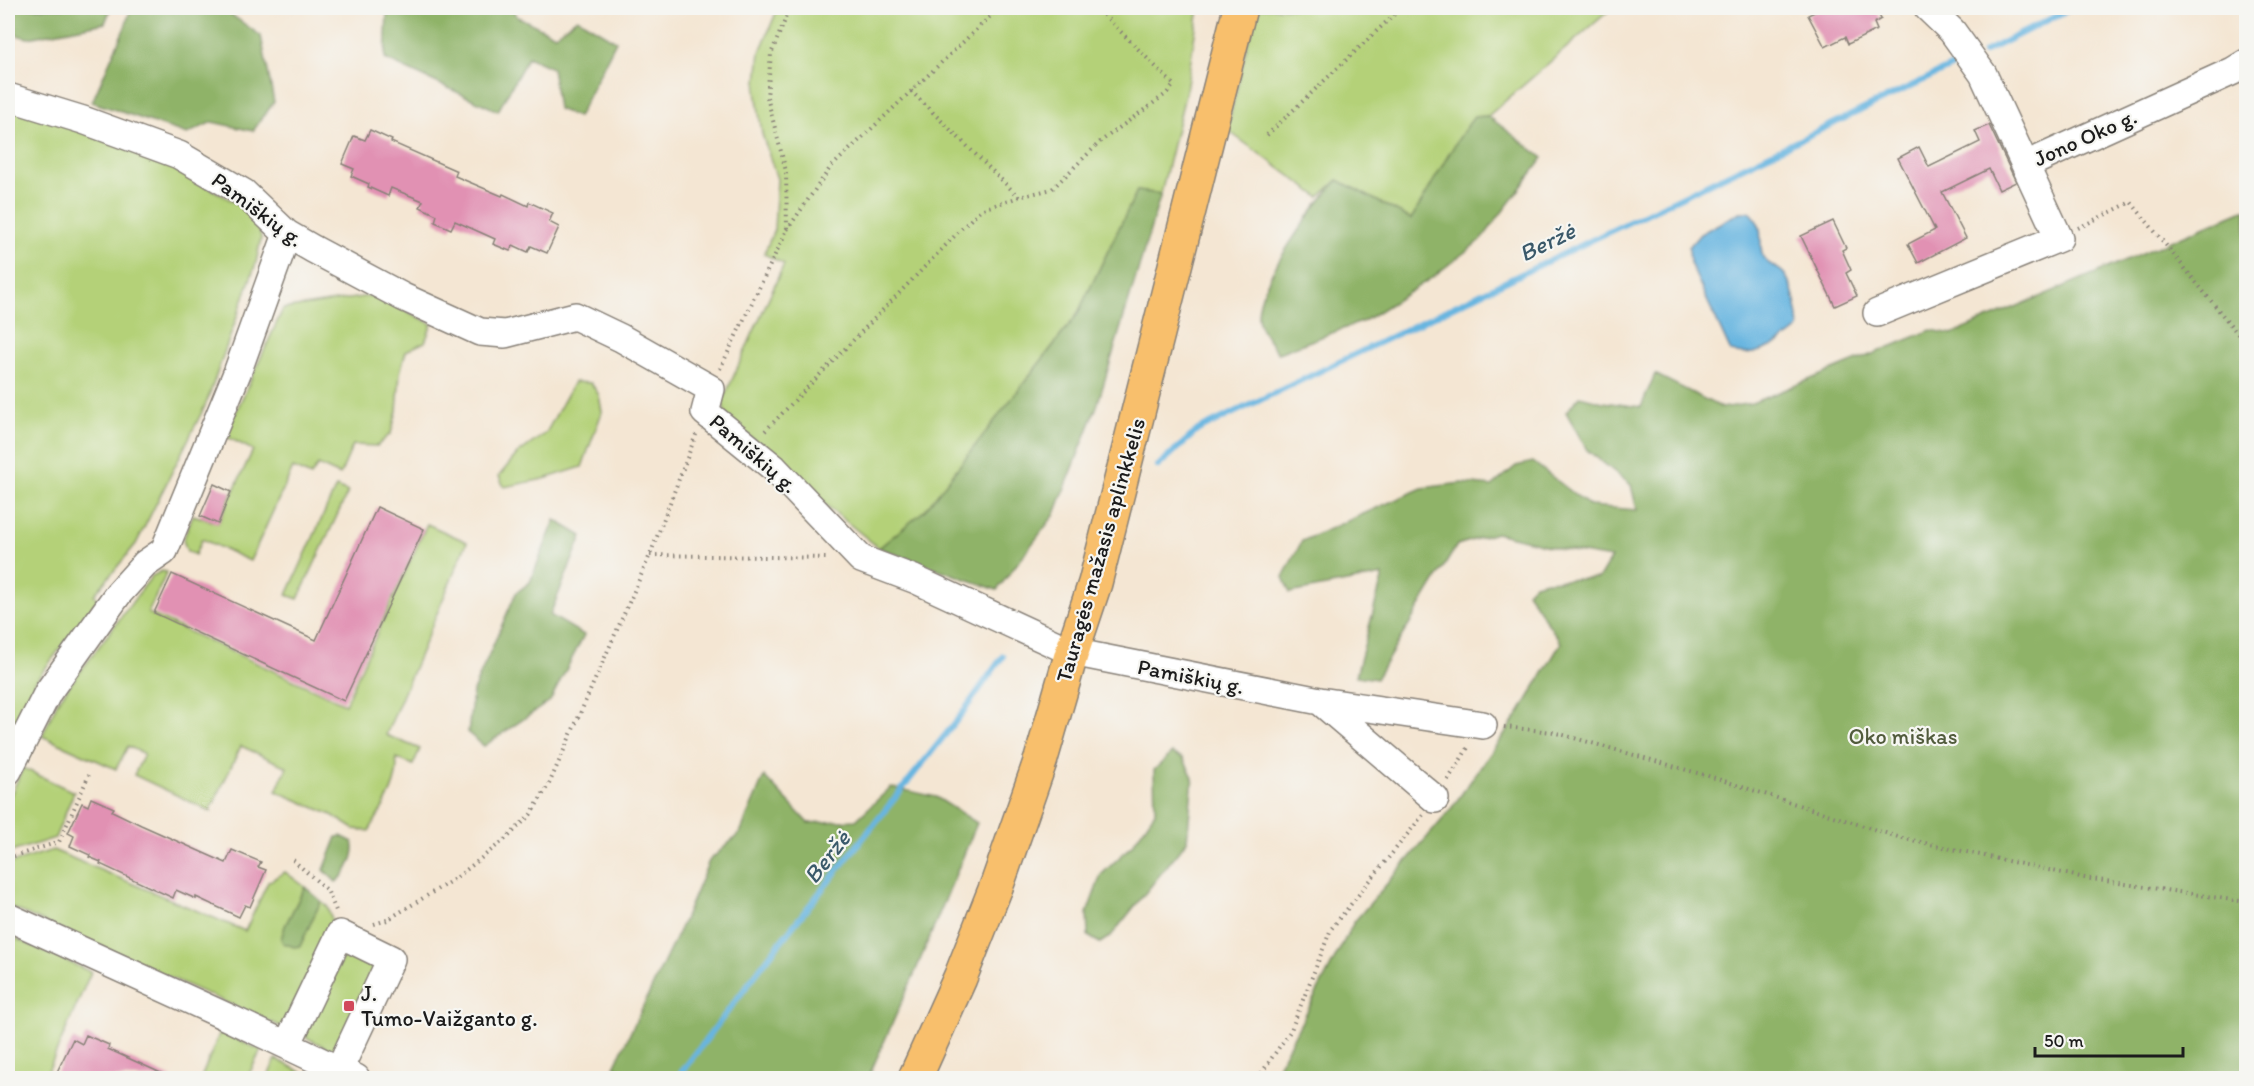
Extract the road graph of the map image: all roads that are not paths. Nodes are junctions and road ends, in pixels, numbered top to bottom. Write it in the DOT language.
graph roads {
  1 [pos="1240,8"];
  2 [pos="1928,8"];
  3 [pos="2247,63"];
  4 [pos="8,97"];
  5 [pos="2026,165"];
  6 [pos="287,234"];
  7 [pos="1877,313"];
  8 [pos="1072,652"];
  9 [pos="1320,701"];
  10 [pos="1483,725"];
  11 [pos="8,771"];
  12 [pos="1436,799"];
  13 [pos="8,917"];
  14 [pos="287,1045"];
  15 [pos="336,1073"];
  16 [pos="915,1078"];
  1 -- 8 [label="main road, Tauragės mažasis aplinkkelis"];
  2 -- 5 [label="street, Jono Oko g."];
  3 -- 5 [label="street, Jono Oko g."];
  4 -- 6 [label="street, Pamiškių g."];
  5 -- 7 [label="street"];
  6 -- 8 [label="street, Pamiškių g."];
  6 -- 11 [label="street"];
  8 -- 9 [label="street, Pamiškių g."];
  8 -- 16 [label="main road, Tauragės mažasis aplinkkelis"];
  9 -- 10 [label="street, Pamiškių g."];
  9 -- 12 [label="street"];
  13 -- 14 [label="street"];
  14 -- 15 [label="street"];
  14 -- 15 [label="street"];
}
